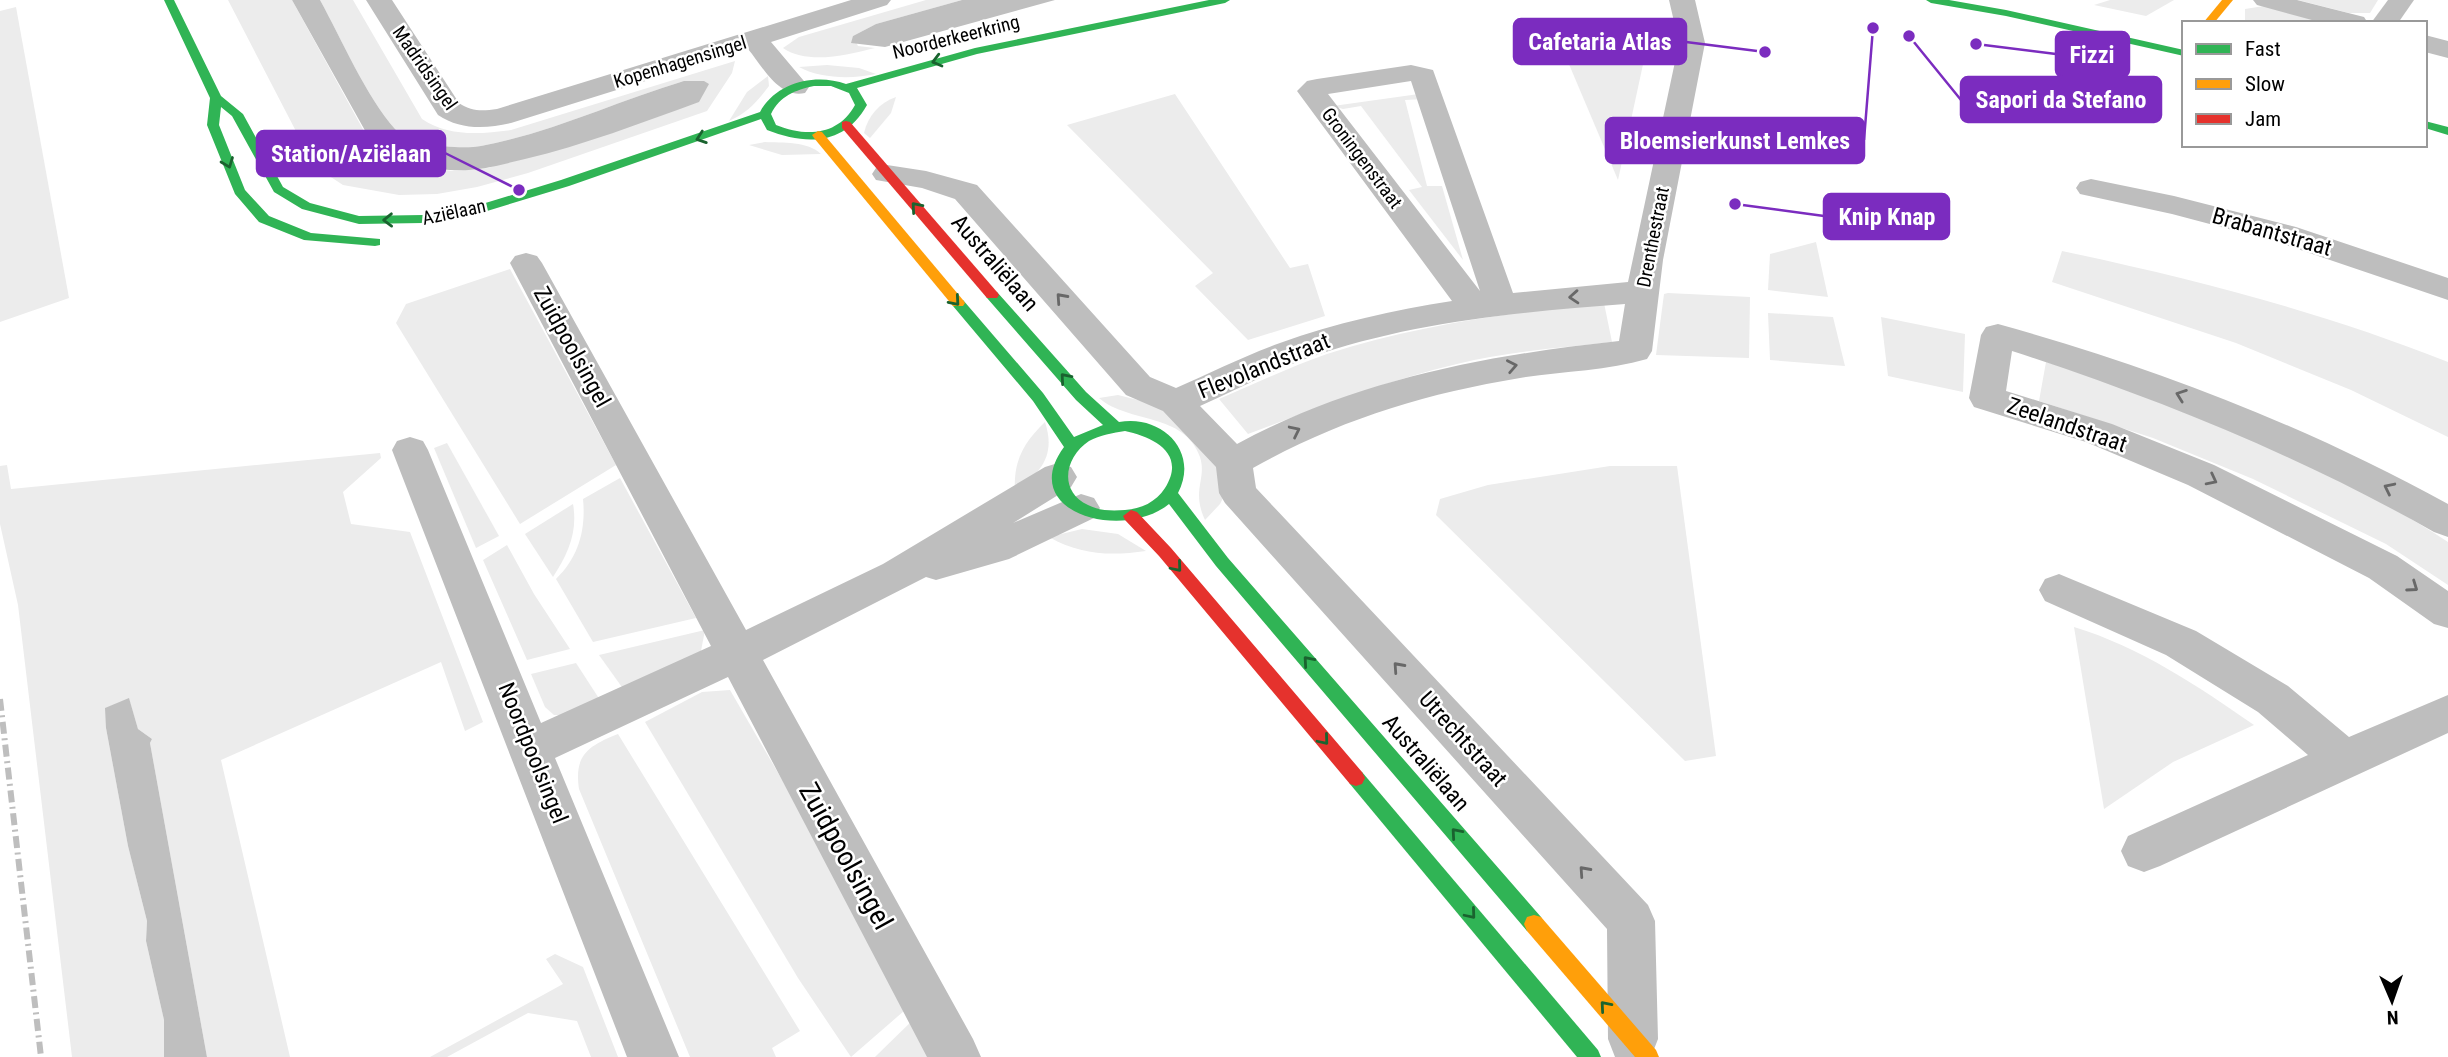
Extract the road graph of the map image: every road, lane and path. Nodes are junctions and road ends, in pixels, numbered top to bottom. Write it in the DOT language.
graph roads {
  1 [pos="169,0"];
  2 [pos="379,0"];
  3 [pos="878,0"];
  4 [pos="1226,0"];
  5 [pos="1682,0"];
  6 [pos="1931,0"];
  7 [pos="2266,0"];
  8 [pos="2401,0"];
  9 [pos="2210,21"];
  10 [pos="2231,21"];
  11 [pos="2347,21"];
  12 [pos="2385,21"];
  13 [pos="1076,32"];
  14 [pos="754,38"];
  15 [pos="2427,44"];
  16 [pos="2448,50"];
  17 [pos="2182,53"];
  18 [pos="795,87"];
  19 [pos="848,88"];
  20 [pos="216,98"];
  21 [pos="861,100"];
  22 [pos="765,114"];
  23 [pos="481,120"];
  24 [pos="846,125"];
  25 [pos="2427,125"];
  26 [pos="2448,131"];
  27 [pos="818,135"];
  28 [pos="887,174"];
  29 [pos="2091,188"];
  30 [pos="394,242"];
  31 [pos="527,263"];
  32 [pos="2448,289"];
  33 [pos="1642,292"];
  34 [pos="1487,305"];
  35 [pos="1176,402"];
  36 [pos="1114,426"];
  37 [pos="410,450"];
  38 [pos="1064,461"];
  39 [pos="1234,462"];
  40 [pos="1171,495"];
  41 [pos="1081,508"];
  42 [pos="1131,516"];
  43 [pos="2448,522"];
  44 [pos="897,575"];
  45 [pos="2059,590"];
  46 [pos="2448,612"];
  47 [pos="736,654"];
  48 [pos="2448,713"];
  49 [pos="532,748"];
  50 [pos="2346,761"];
  51 [pos="2144,850"];
  52 [pos="1625,1051"];
  53 [pos="653,1057"];
  54 [pos="956,1057"];
  1 -- 20 [label="street, Aziëlaan"];
  2 -- 23 [label="street, Madridsingel"];
  3 -- 14 [label="street, Kopenhagensingel"];
  4 -- 13 [label="street, Noorderkeerkring"];
  5 -- 33 [label="street, Drenthestraat"];
  6 -- 17 [label="street"];
  7 -- 11 [label="street"];
  8 -- 12 [label="street"];
  9 -- 10 [label="street"];
  13 -- 19 [label="street, Noorderkeerkring, one-way"];
  13 -- 21 [label="street, Noorderkeerkring"];
  14 -- 18 [label="street"];
  14 -- 23 [label="street, Kopenhagensingel"];
  15 -- 16 [label="street"];
  18 -- 19 [label="street"];
  18 -- 22 [label="street"];
  19 -- 21 [label="street"];
  22 -- 20 [label="street, Aziëlaan, one-way"];
  20 -- 30 [label="street, Aziëlaan, one-way"];
  21 -- 24 [label="street"];
  22 -- 27 [label="street"];
  24 -- 27 [label="street"];
  24 -- 28 [label="street, Australiëlaan"];
  25 -- 26 [label="street"];
  27 -- 38 [label="street, one-way"];
  35 -- 28 [label="street, one-way"];
  36 -- 28 [label="street, Australiëlaan, one-way"];
  29 -- 32 [label="street, Brabantstraat"];
  31 -- 47 [label="street, Zuidpoolsingel"];
  33 -- 34 [label="street, Flevolandstraat, one-way"];
  39 -- 33 [label="street, Drenthestraat, one-way"];
  34 -- 34 [label="street, Groningenstraat"];
  34 -- 35 [label="street, Flevolandstraat"];
  35 -- 39 [label="street, Flevolandstraat"];
  36 -- 38 [label="street"];
  36 -- 40 [label="street"];
  37 -- 49 [label="street, Noordpoolsingel"];
  38 -- 41 [label="street"];
  38 -- 44 [label="street"];
  52 -- 39 [label="street, Utrechtstraat, one-way"];
  40 -- 42 [label="street"];
  52 -- 40 [label="street, Australiëlaan, one-way"];
  41 -- 42 [label="street"];
  41 -- 44 [label="street"];
  42 -- 52 [label="street, one-way"];
  43 -- 46 [label="street, Zeelandstraat, one-way"];
  44 -- 47 [label="street"];
  45 -- 50 [label="street"];
  47 -- 49 [label="street"];
  47 -- 54 [label="street, Zuidpoolsingel"];
  48 -- 50 [label="street"];
  49 -- 53 [label="street, Noordpoolsingel"];
  50 -- 51 [label="street"];
}
